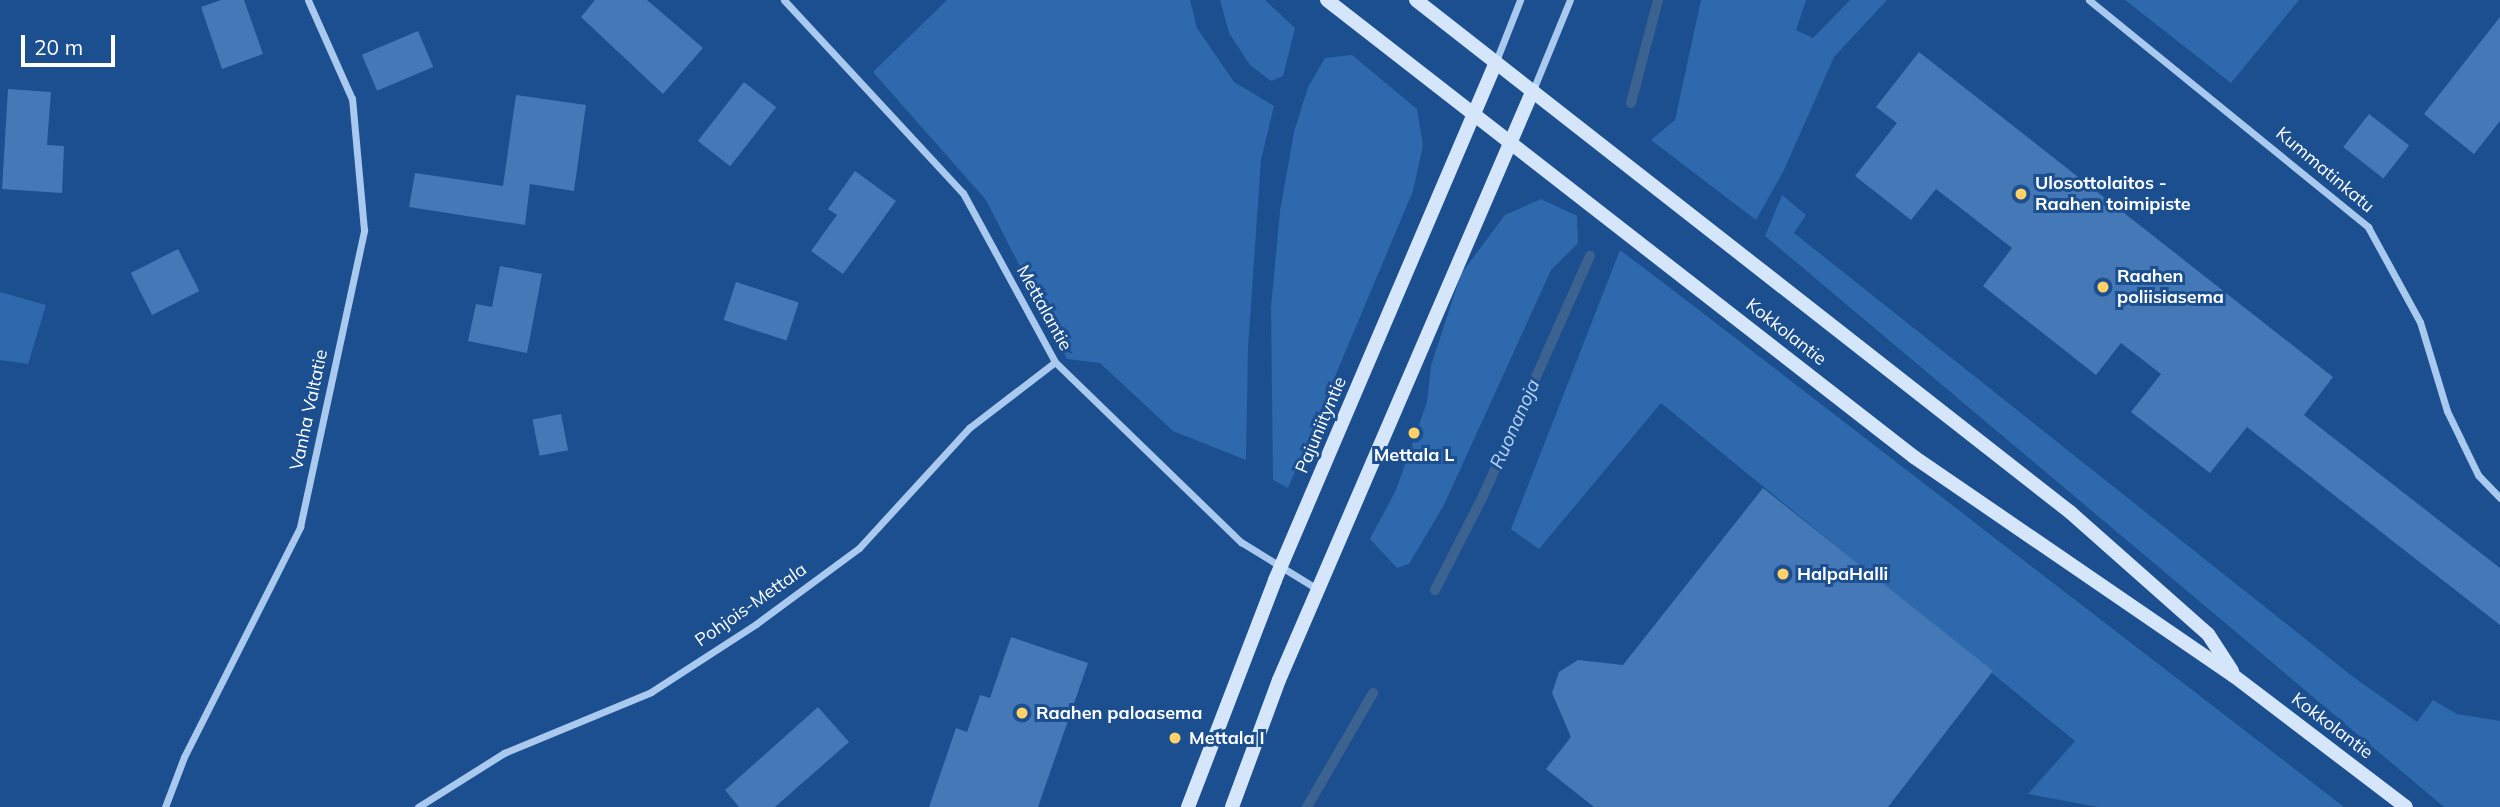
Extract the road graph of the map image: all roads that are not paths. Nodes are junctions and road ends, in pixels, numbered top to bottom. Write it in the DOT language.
graph roads {
  1 [pos="308,0"];
  2 [pos="784,0"];
  3 [pos="1327,0"];
  4 [pos="1416,0"];
  5 [pos="1520,0"];
  6 [pos="1570,0"];
  7 [pos="2090,0"];
  8 [pos="1496,62"];
  9 [pos="1533,90"];
  10 [pos="1473,114"];
  11 [pos="1511,143"];
  12 [pos="1055,362"];
  13 [pos="2500,498"];
  14 [pos="1281,567"];
  15 [pos="1319,590"];
  16 [pos="2234,676"];
  17 [pos="165,807"];
  18 [pos="418,807"];
  19 [pos="1188,807"];
  20 [pos="1232,807"];
  21 [pos="2406,807"];
  1 -- 17 [label="street, Vanha Valtatie"];
  2 -- 12 [label="street, Mettalantie"];
  3 -- 10 [label="main road, Kokkolantie"];
  4 -- 8 [label="main road, Kokkolantie"];
  5 -- 8 [label="street"];
  6 -- 9 [label="street"];
  7 -- 13 [label="street, Kummatinkatu"];
  8 -- 9 [label="main road, Kokkolantie"];
  8 -- 10 [label="main road, Pajuniityntie"];
  9 -- 11 [label="main road"];
  9 -- 16 [label="main road, Kokkolantie"];
  10 -- 11 [label="main road, Kokkolantie"];
  10 -- 14 [label="main road, Pajuniityntie"];
  11 -- 15 [label="main road"];
  11 -- 16 [label="main road, Kokkolantie"];
  12 -- 14 [label="street, Mettalantie"];
  12 -- 18 [label="street, Pohjois-Mettala"];
  14 -- 15 [label="street, Mettalantie"];
  14 -- 19 [label="main road, Pajuniityntie"];
  15 -- 20 [label="main road"];
  16 -- 21 [label="main road, Kokkolantie"];
}
